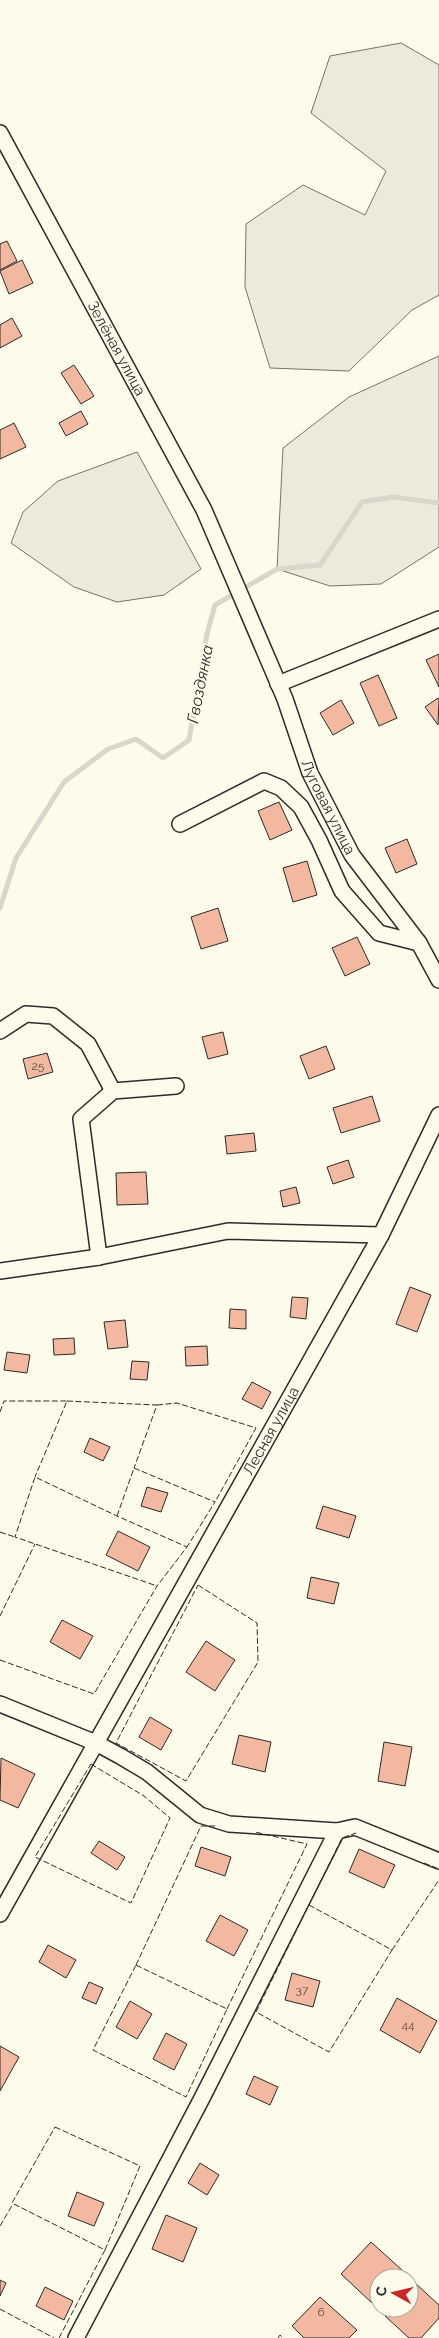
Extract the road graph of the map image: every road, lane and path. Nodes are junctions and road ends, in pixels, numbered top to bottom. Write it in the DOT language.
graph roads {
  1 [pos="0,133"];
  2 [pos="250,618"];
  3 [pos="439,619"];
  4 [pos="278,684"];
  5 [pos="180,824"];
  6 [pos="428,950"];
  7 [pos="439,980"];
  8 [pos="0,1031"];
  9 [pos="176,1086"];
  10 [pos="113,1091"];
  11 [pos="439,1115"];
  12 [pos="381,1234"];
  13 [pos="99,1258"];
  14 [pos="0,1270"];
  15 [pos="0,1704"];
  16 [pos="96,1743"];
  17 [pos="337,1831"];
  18 [pos="439,1861"];
  19 [pos="0,1914"];
  20 [pos="76,2338"];
  1 -- 2 [label="street, Зелёная улица"];
  2 -- 4 [label="street, Луговая улица"];
  3 -- 4 [label="street"];
  4 -- 6 [label="street, Луговая улица"];
  5 -- 6 [label="street"];
  6 -- 7 [label="street, Луговая улица"];
  8 -- 10 [label="street"];
  9 -- 10 [label="street"];
  10 -- 13 [label="street"];
  11 -- 12 [label="street, Лесная улица"];
  12 -- 13 [label="street"];
  12 -- 16 [label="street, Лесная улица"];
  13 -- 14 [label="street"];
  15 -- 16 [label="street"];
  16 -- 17 [label="street"];
  16 -- 19 [label="street, Лесная улица"];
  17 -- 18 [label="street"];
  17 -- 20 [label="street"];
}
